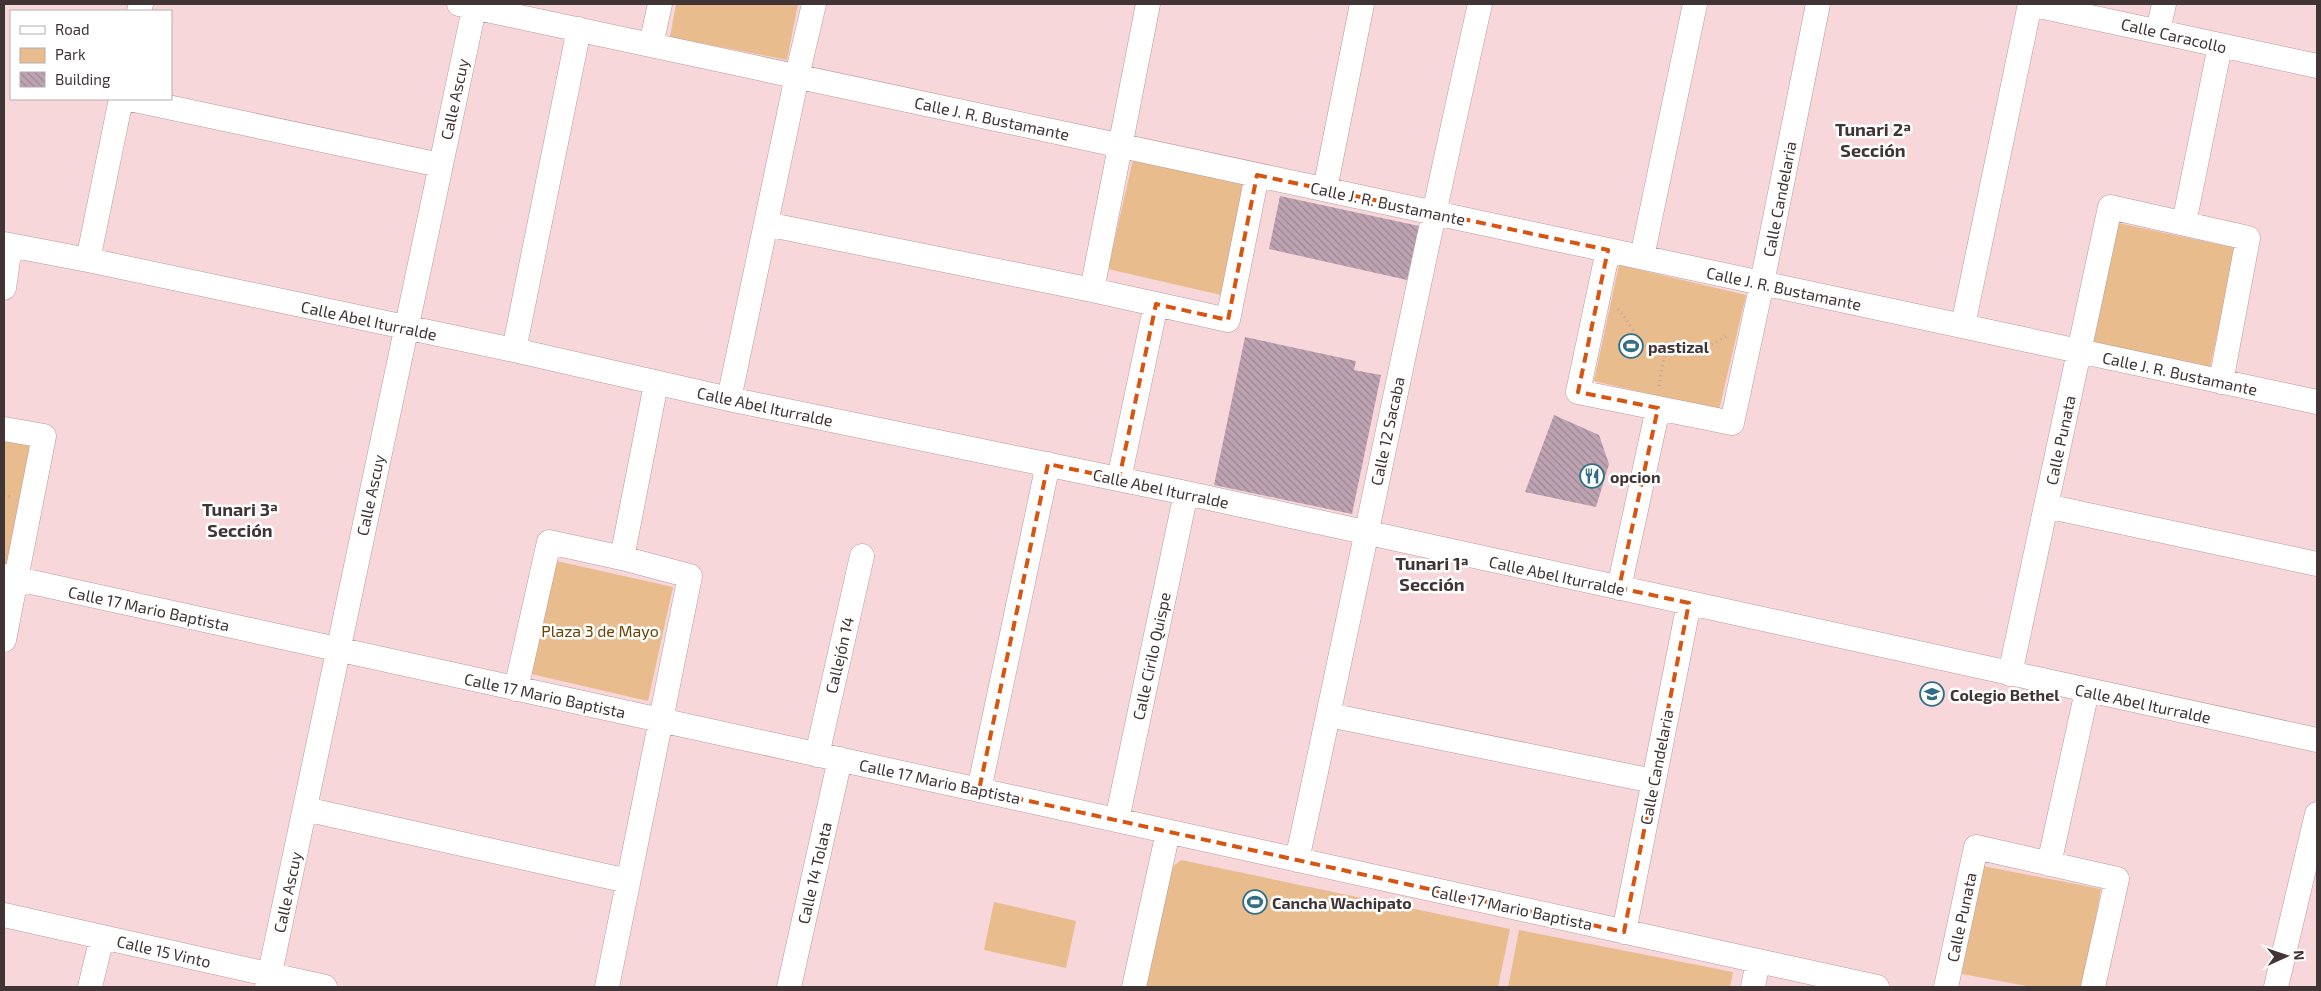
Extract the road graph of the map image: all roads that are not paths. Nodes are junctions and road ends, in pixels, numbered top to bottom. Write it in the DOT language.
graph roads {
  1 [pos="660,4"];
  2 [pos="814,4"];
  3 [pos="1148,4"];
  4 [pos="1362,4"];
  5 [pos="1480,4"];
  6 [pos="1695,4"];
  7 [pos="1818,4"];
  8 [pos="2030,4"];
  9 [pos="2164,4"];
  10 [pos="469,5"];
  11 [pos="579,30"];
  12 [pos="2158,31"];
  13 [pos="650,45"];
  14 [pos="2220,46"];
  15 [pos="2317,66"];
  16 [pos="797,76"];
  17 [pos="120,100"];
  18 [pos="135,100"];
  19 [pos="1122,146"];
  20 [pos="440,165"];
  21 [pos="1257,175"];
  22 [pos="1325,190"];
  23 [pos="1433,212"];
  24 [pos="2184,223"];
  25 [pos="766,224"];
  26 [pos="7,245"];
  27 [pos="1608,250"];
  28 [pos="1642,257"];
  29 [pos="88,260"];
  30 [pos="1762,283"];
  31 [pos="4,288"];
  32 [pos="1092,290"];
  33 [pos="1156,304"];
  34 [pos="1963,325"];
  35 [pos="406,328"];
  36 [pos="514,350"];
  37 [pos="2079,351"];
  38 [pos="2221,382"];
  39 [pos="656,384"];
  40 [pos="729,399"];
  41 [pos="1658,401"];
  42 [pos="2317,402"];
  43 [pos="4,429"];
  44 [pos="1048,464"];
  45 [pos="1119,479"];
  46 [pos="1186,493"];
  47 [pos="2046,506"];
  48 [pos="1366,532"];
  49 [pos="862,556"];
  50 [pos="622,558"];
  51 [pos="2317,564"];
  52 [pos="10,577"];
  53 [pos="1619,588"];
  54 [pos="1689,603"];
  55 [pos="4,640"];
  56 [pos="337,649"];
  57 [pos="2010,674"];
  58 [pos="516,689"];
  59 [pos="2087,692"];
  60 [pos="1329,715"];
  61 [pos="660,720"];
  62 [pos="2317,740"];
  63 [pos="817,754"];
  64 [pos="840,759"];
  65 [pos="1653,781"];
  66 [pos="979,790"];
  67 [pos="305,809"];
  68 [pos="2317,814"];
  69 [pos="1117,820"];
  70 [pos="1168,832"];
  71 [pos="1297,860"];
  72 [pos="2049,864"];
  73 [pos="628,880"];
  74 [pos="4,915"];
  75 [pos="1624,932"];
  76 [pos="102,938"];
  77 [pos="1758,961"];
  78 [pos="268,981"];
  79 [pos="90,987"];
  80 [pos="325,987"];
  81 [pos="606,987"];
  82 [pos="789,987"];
  83 [pos="1134,987"];
  84 [pos="1753,987"];
  85 [pos="1877,987"];
  86 [pos="1946,987"];
  87 [pos="2093,987"];
  88 [pos="2276,987"];
  1 -- 13 [label="street"];
  2 -- 16 [label="street"];
  3 -- 19 [label="street"];
  4 -- 22 [label="street"];
  5 -- 23 [label="street, Calle 12 Sacaba"];
  6 -- 28 [label="street"];
  7 -- 30 [label="street, Calle Candelaria"];
  8 -- 12 [label="street, Calle Caracollo"];
  8 -- 34 [label="street"];
  9 -- 12 [label="street"];
  10 -- 11 [label="street, Calle J. R. Bustamante"];
  10 -- 20 [label="street, Calle Ascuy"];
  11 -- 13 [label="street, Calle J. R. Bustamante"];
  11 -- 36 [label="street"];
  12 -- 14 [label="street, Calle Caracollo"];
  13 -- 16 [label="street, Calle J. R. Bustamante"];
  14 -- 15 [label="street, Calle Caracollo"];
  14 -- 24 [label="street"];
  16 -- 19 [label="street, Calle J. R. Bustamante"];
  16 -- 25 [label="street"];
  17 -- 29 [label="street"];
  18 -- 20 [label="street"];
  19 -- 21 [label="street, Calle J. R. Bustamante"];
  19 -- 32 [label="street"];
  20 -- 35 [label="street, Calle Ascuy"];
  21 -- 22 [label="street, Calle J. R. Bustamante"];
  21 -- 33 [label="street"];
  22 -- 23 [label="street, Calle J. R. Bustamante"];
  23 -- 27 [label="street, Calle J. R. Bustamante"];
  23 -- 48 [label="street, Calle 12 Sacaba"];
  24 -- 37 [label="street, Calle Punata"];
  24 -- 38 [label="street"];
  25 -- 32 [label="street"];
  25 -- 40 [label="street"];
  26 -- 29 [label="street, Calle Abel Iturralde"];
  26 -- 31 [label="street"];
  27 -- 28 [label="street, Calle J. R. Bustamante"];
  27 -- 41 [label="street"];
  28 -- 30 [label="street, Calle J. R. Bustamante"];
  29 -- 35 [label="street, Calle Abel Iturralde"];
  30 -- 34 [label="street, Calle J. R. Bustamante"];
  30 -- 41 [label="street, Calle Candelaria"];
  32 -- 33 [label="street"];
  33 -- 45 [label="street"];
  34 -- 37 [label="street, Calle J. R. Bustamante"];
  35 -- 36 [label="street, Calle Abel Iturralde"];
  35 -- 56 [label="street, Calle Ascuy"];
  36 -- 39 [label="street, Calle Abel Iturralde"];
  37 -- 38 [label="street, Calle J. R. Bustamante"];
  37 -- 47 [label="street, Calle Punata"];
  38 -- 42 [label="street, Calle J. R. Bustamante"];
  39 -- 40 [label="street, Calle Abel Iturralde"];
  39 -- 50 [label="street"];
  40 -- 44 [label="street, Calle Abel Iturralde"];
  41 -- 53 [label="street"];
  43 -- 52 [label="street"];
  44 -- 45 [label="street, Calle Abel Iturralde"];
  44 -- 66 [label="street"];
  45 -- 46 [label="street, Calle Abel Iturralde"];
  46 -- 48 [label="street, Calle Abel Iturralde"];
  46 -- 69 [label="street, Calle Cirilo Quispe"];
  47 -- 51 [label="street"];
  47 -- 57 [label="street, Calle Punata"];
  48 -- 53 [label="street, Calle Abel Iturralde"];
  48 -- 60 [label="street, Calle 12 Sacaba"];
  49 -- 63 [label="street, Callejón 14"];
  50 -- 58 [label="street"];
  50 -- 61 [label="street"];
  52 -- 55 [label="street"];
  52 -- 56 [label="street, Calle 17 Mario Baptista"];
  53 -- 54 [label="street, Calle Abel Iturralde"];
  54 -- 57 [label="street, Calle Abel Iturralde"];
  54 -- 65 [label="street, Calle Candelaria"];
  56 -- 58 [label="street, Calle 17 Mario Baptista"];
  56 -- 67 [label="street, Calle Ascuy"];
  57 -- 59 [label="street, Calle Abel Iturralde"];
  58 -- 61 [label="street, Calle 17 Mario Baptista"];
  59 -- 62 [label="street, Calle Abel Iturralde"];
  59 -- 72 [label="street"];
  60 -- 65 [label="street"];
  60 -- 71 [label="street, Calle 12 Sacaba"];
  61 -- 63 [label="street, Calle 17 Mario Baptista"];
  61 -- 73 [label="street"];
  63 -- 64 [label="street, Calle 17 Mario Baptista"];
  64 -- 66 [label="street, Calle 17 Mario Baptista"];
  64 -- 82 [label="street, Calle 14 Tolata"];
  65 -- 75 [label="street, Calle Candelaria"];
  66 -- 69 [label="street, Calle 17 Mario Baptista"];
  67 -- 73 [label="street"];
  67 -- 78 [label="street, Calle Ascuy"];
  68 -- 88 [label="street"];
  69 -- 70 [label="street, Calle 17 Mario Baptista"];
  70 -- 71 [label="street, Calle 17 Mario Baptista"];
  70 -- 83 [label="street"];
  71 -- 75 [label="street, Calle 17 Mario Baptista"];
  72 -- 86 [label="street, Calle Punata"];
  72 -- 87 [label="street"];
  73 -- 81 [label="street"];
  74 -- 76 [label="street, Calle 15 Vinto"];
  75 -- 77 [label="street, Calle 17 Mario Baptista"];
  76 -- 78 [label="street, Calle 15 Vinto"];
  76 -- 79 [label="street"];
  77 -- 84 [label="street"];
  77 -- 85 [label="street, Calle 17 Mario Baptista"];
  78 -- 80 [label="street, Calle 15 Vinto"];
}
